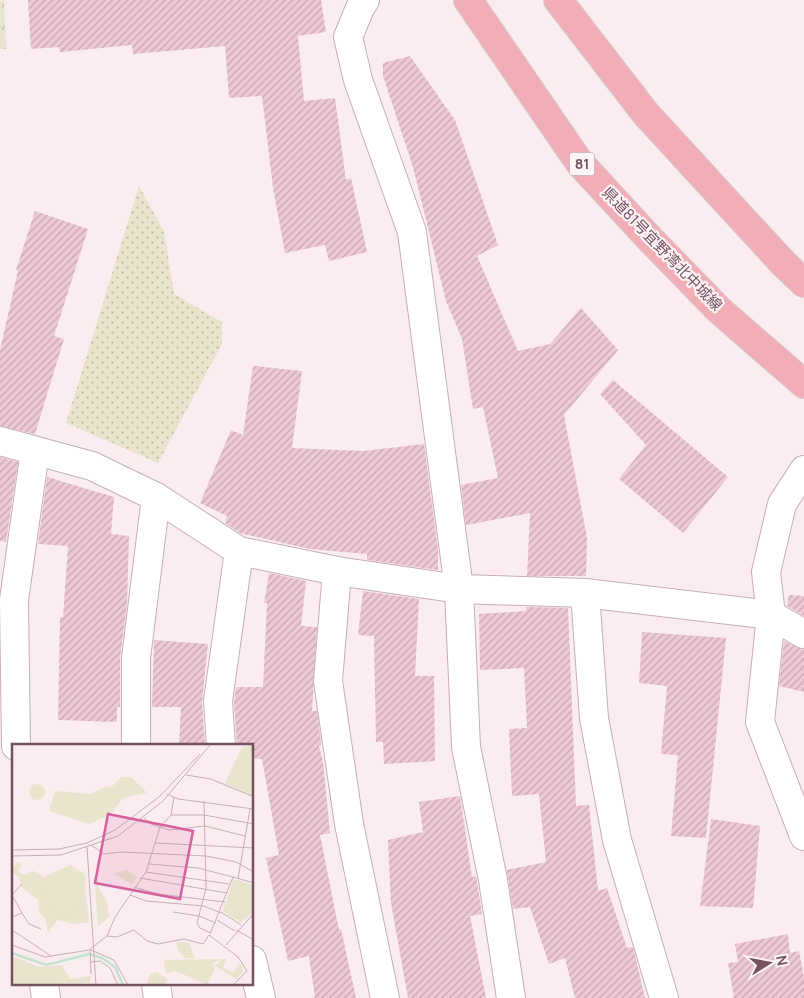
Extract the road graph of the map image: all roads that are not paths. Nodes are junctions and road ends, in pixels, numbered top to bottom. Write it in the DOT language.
graph roads {
  1 [pos="365,0"];
  2 [pos="468,0"];
  3 [pos="558,0"];
  4 [pos="804,283"];
  5 [pos="804,384"];
  6 [pos="0,441"];
  7 [pos="35,451"];
  8 [pos="804,470"];
  9 [pos="156,496"];
  10 [pos="239,552"];
  11 [pos="337,571"];
  12 [pos="460,589"];
  13 [pos="585,593"];
  14 [pos="771,615"];
  15 [pos="804,634"];
  16 [pos="16,744"];
  17 [pos="136,744"];
  18 [pos="221,744"];
  19 [pos="804,836"];
  20 [pos="254,970"];
  21 [pos="260,998"];
  22 [pos="385,998"];
  23 [pos="511,998"];
  24 [pos="664,998"];
  1 -- 12 [label="street"];
  2 -- 5 [label="main road, 県道81号宜野湾北中城線 / 81"];
  3 -- 4 [label="main road"];
  6 -- 7 [label="street"];
  7 -- 9 [label="street"];
  7 -- 16 [label="street"];
  8 -- 14 [label="street"];
  9 -- 10 [label="street"];
  9 -- 17 [label="street"];
  10 -- 11 [label="street"];
  10 -- 18 [label="street"];
  11 -- 12 [label="street"];
  11 -- 22 [label="street"];
  12 -- 13 [label="street"];
  12 -- 23 [label="street"];
  13 -- 14 [label="street"];
  13 -- 24 [label="street"];
  14 -- 15 [label="street"];
  14 -- 19 [label="street"];
  20 -- 21 [label="street"];
}
